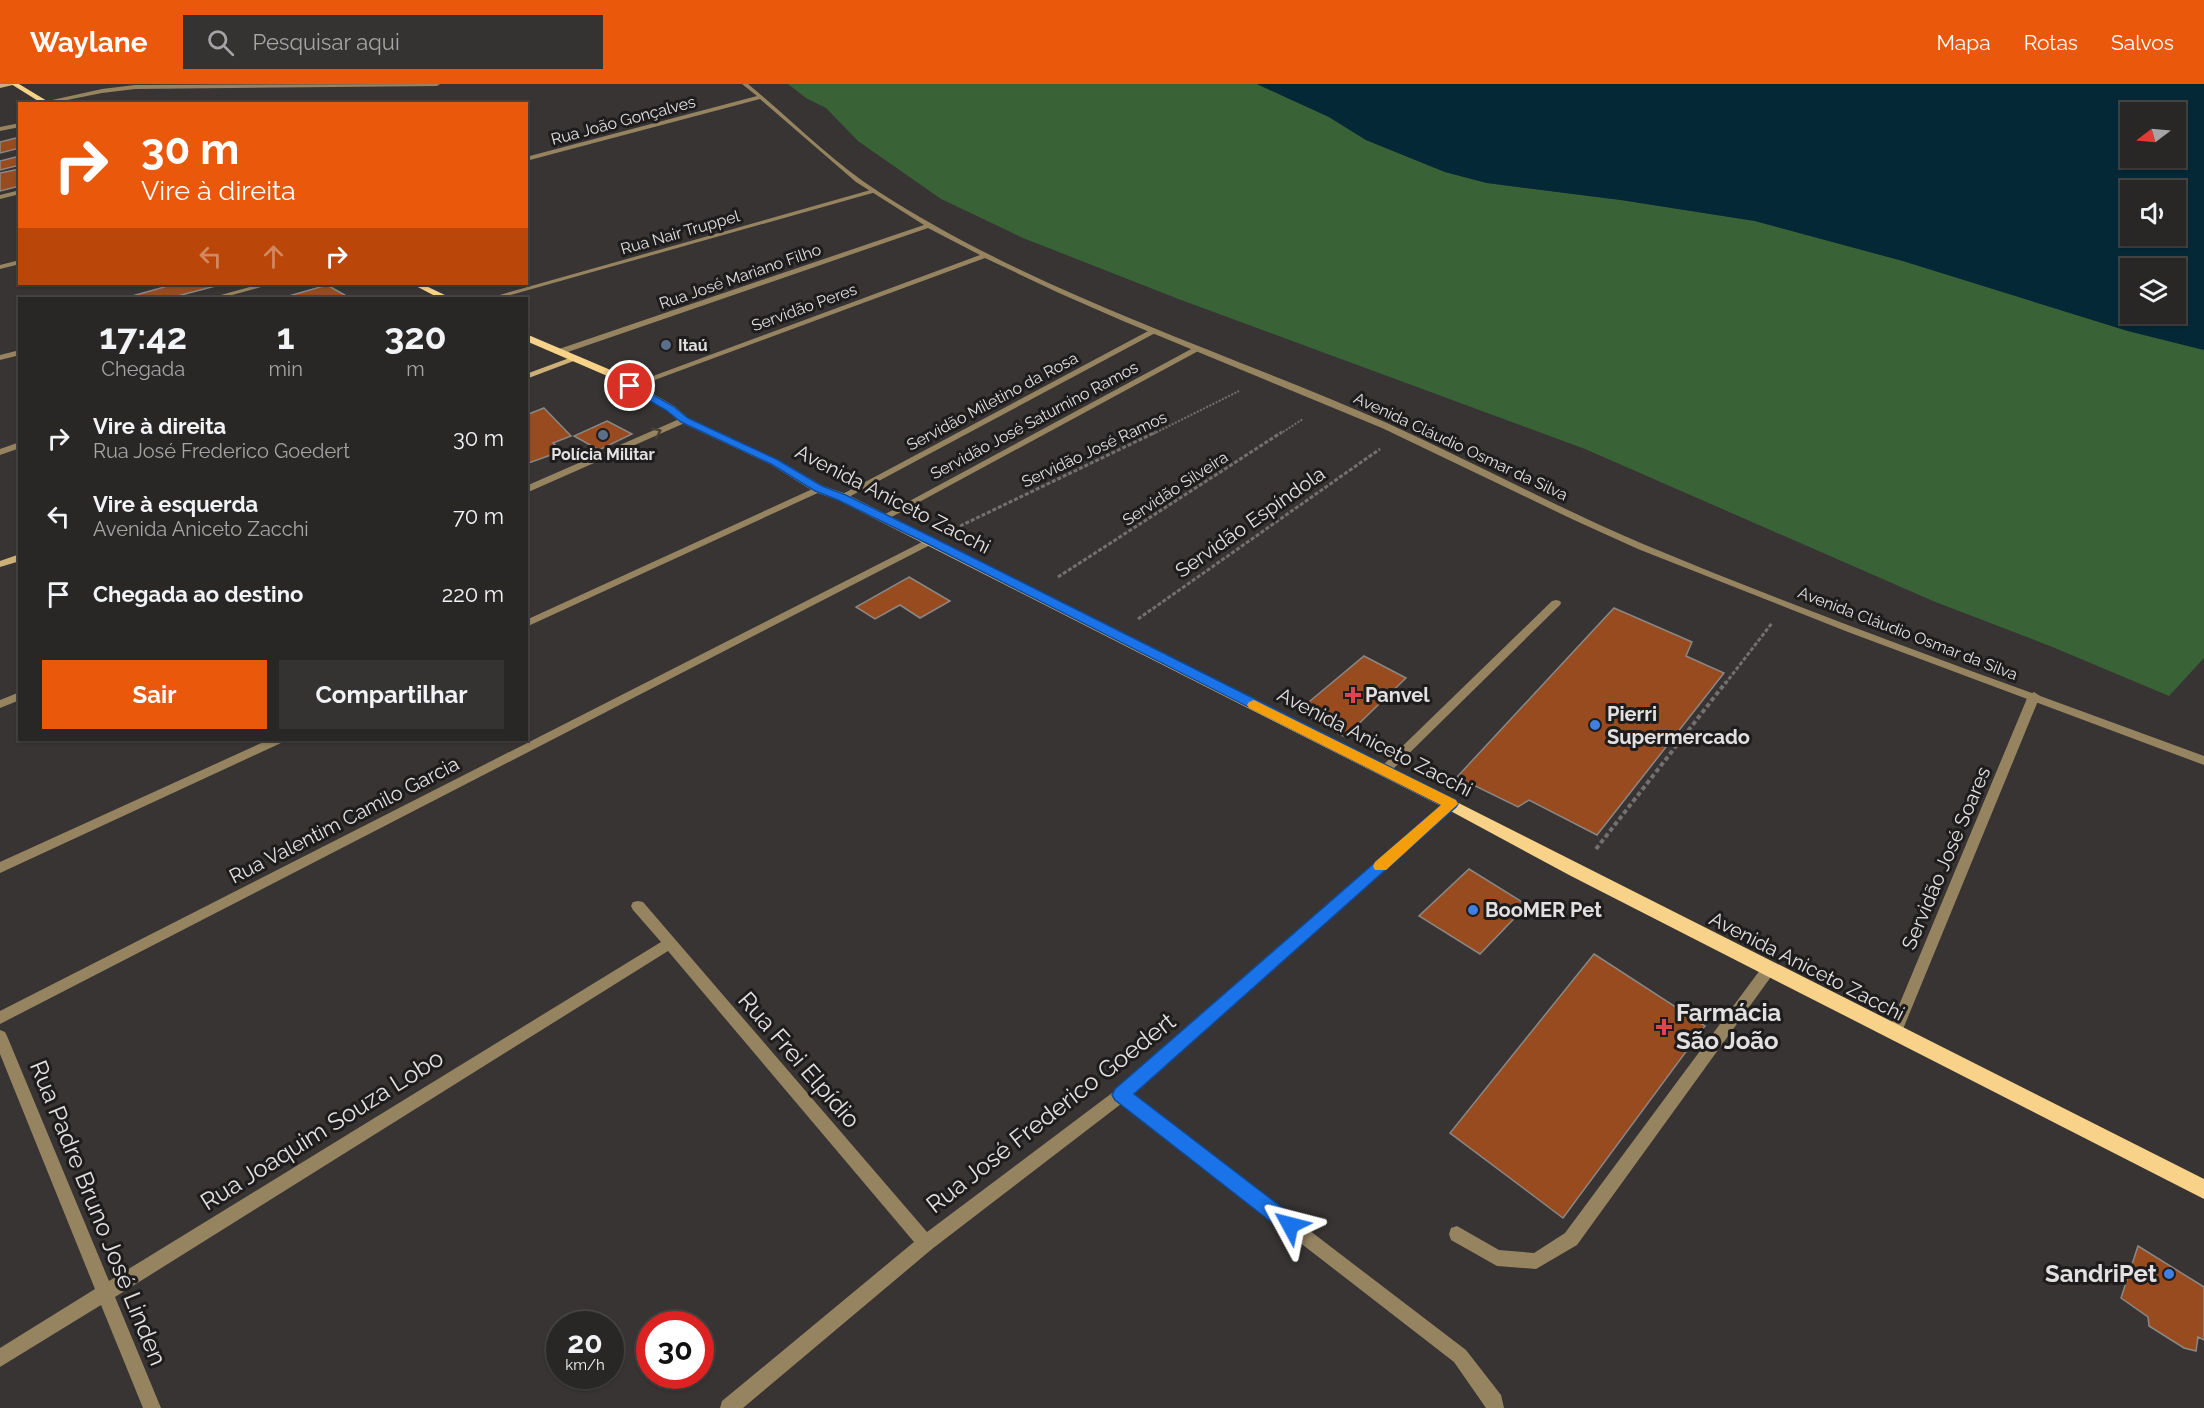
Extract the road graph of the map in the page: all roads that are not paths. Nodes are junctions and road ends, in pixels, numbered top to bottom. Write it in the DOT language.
graph roads {
  1 [pos="14,84"];
  2 [pos="437,84"];
  3 [pos="745,84"];
  4 [pos="0,86"];
  5 [pos="761,97"];
  6 [pos="46,102"];
  7 [pos="52,102"];
  8 [pos="18,124"];
  9 [pos="0,129"];
  10 [pos="528,158"];
  11 [pos="874,191"];
  12 [pos="18,192"];
  13 [pos="0,197"];
  14 [pos="930,225"];
  15 [pos="987,255"];
  16 [pos="18,262"];
  17 [pos="0,267"];
  18 [pos="264,285"];
  19 [pos="418,285"];
  20 [pos="218,297"];
  21 [pos="444,297"];
  22 [pos="497,297"];
  23 [pos="1155,331"];
  24 [pos="528,338"];
  25 [pos="1198,349"];
  26 [pos="559,352"];
  27 [pos="18,353"];
  28 [pos="0,358"];
  29 [pos="575,359"];
  30 [pos="528,376"];
  31 [pos="630,386"];
  32 [pos="684,420"];
  33 [pos="18,447"];
  34 [pos="0,452"];
  35 [pos="528,489"];
  36 [pos="819,489"];
  37 [pos="842,497"];
  38 [pos="883,519"];
  39 [pos="930,541"];
  40 [pos="18,558"];
  41 [pos="0,564"];
  42 [pos="1556,603"];
  43 [pos="528,623"];
  44 [pos="2034,696"];
  45 [pos="18,697"];
  46 [pos="0,704"];
  47 [pos="275,741"];
  48 [pos="2204,761"];
  49 [pos="1384,771"];
  50 [pos="1451,804"];
  51 [pos="0,868"];
  52 [pos="638,906"];
  53 [pos="669,944"];
  54 [pos="1768,970"];
  55 [pos="0,1018"];
  56 [pos="1894,1034"];
  57 [pos="0,1036"];
  58 [pos="1121,1095"];
  59 [pos="2204,1189"];
  60 [pos="1457,1234"];
  61 [pos="926,1243"];
  62 [pos="105,1292"];
  63 [pos="0,1358"];
  64 [pos="153,1408"];
  65 [pos="729,1408"];
  66 [pos="1495,1408"];
  1 -- 4 [label="street"];
  1 -- 6 [label="main road"];
  2 -- 7 [label="street"];
  3 -- 5 [label="street, Avenida Cláudio Osmar da Silva"];
  5 -- 10 [label="street, Rua João Gonçalves"];
  5 -- 11 [label="street, Avenida Cláudio Osmar da Silva"];
  8 -- 9 [label="street"];
  11 -- 14 [label="street, Avenida Cláudio Osmar da Silva"];
  11 -- 22 [label="street, Rua Nair Truppel"];
  12 -- 13 [label="street"];
  14 -- 15 [label="street, Avenida Cláudio Osmar da Silva"];
  14 -- 26 [label="street, Rua José Mariano Filho"];
  15 -- 23 [label="street, Avenida Cláudio Osmar da Silva"];
  15 -- 31 [label="street, Servidão Peres"];
  16 -- 17 [label="street"];
  18 -- 20 [label="street"];
  19 -- 21 [label="main road"];
  23 -- 25 [label="street, Avenida Cláudio Osmar da Silva"];
  23 -- 37 [label="street, Servidão Miletino da Rosa"];
  24 -- 26 [label="main road, Avenida Aniceto Zacchi"];
  25 -- 38 [label="street, Servidão José Saturnino Ramos"];
  25 -- 44 [label="street, Avenida Cláudio Osmar da Silva"];
  26 -- 29 [label="main road, Avenida Aniceto Zacchi"];
  27 -- 28 [label="street"];
  29 -- 30 [label="street"];
  29 -- 31 [label="main road, Avenida Aniceto Zacchi"];
  31 -- 32 [label="main road, Avenida Aniceto Zacchi"];
  35 -- 32 [label="street, one-way"];
  32 -- 36 [label="main road, Avenida Aniceto Zacchi"];
  33 -- 34 [label="street"];
  36 -- 37 [label="main road, Avenida Aniceto Zacchi"];
  36 -- 43 [label="street"];
  37 -- 38 [label="main road, Avenida Aniceto Zacchi"];
  38 -- 39 [label="main road, Avenida Aniceto Zacchi"];
  39 -- 49 [label="main road, Avenida Aniceto Zacchi"];
  39 -- 55 [label="street, Rua Valentim Camilo Garcia"];
  40 -- 41 [label="street"];
  42 -- 49 [label="street"];
  44 -- 48 [label="street, Avenida Cláudio Osmar da Silva"];
  44 -- 56 [label="street, Servidão José Soares"];
  45 -- 46 [label="street"];
  47 -- 51 [label="street"];
  49 -- 50 [label="main road, Avenida Aniceto Zacchi"];
  50 -- 54 [label="main road, Avenida Aniceto Zacchi"];
  50 -- 58 [label="street, Rua José Frederico Goedert"];
  52 -- 53 [label="street, Rua Frei Elpídio"];
  53 -- 61 [label="street, Rua Frei Elpídio"];
  53 -- 62 [label="street, Rua Joaquim Souza Lobo"];
  54 -- 56 [label="main road, Avenida Aniceto Zacchi"];
  54 -- 60 [label="street"];
  56 -- 59 [label="main road, Avenida Aniceto Zacchi"];
  57 -- 62 [label="street, Rua Padre Bruno José Linden"];
  58 -- 61 [label="street, Rua José Frederico Goedert"];
  58 -- 66 [label="street"];
  61 -- 65 [label="street, Rua José Frederico Goedert"];
  62 -- 63 [label="street, Rua Joaquim Souza Lobo"];
  62 -- 64 [label="street, Rua Padre Bruno José Linden"];
}
